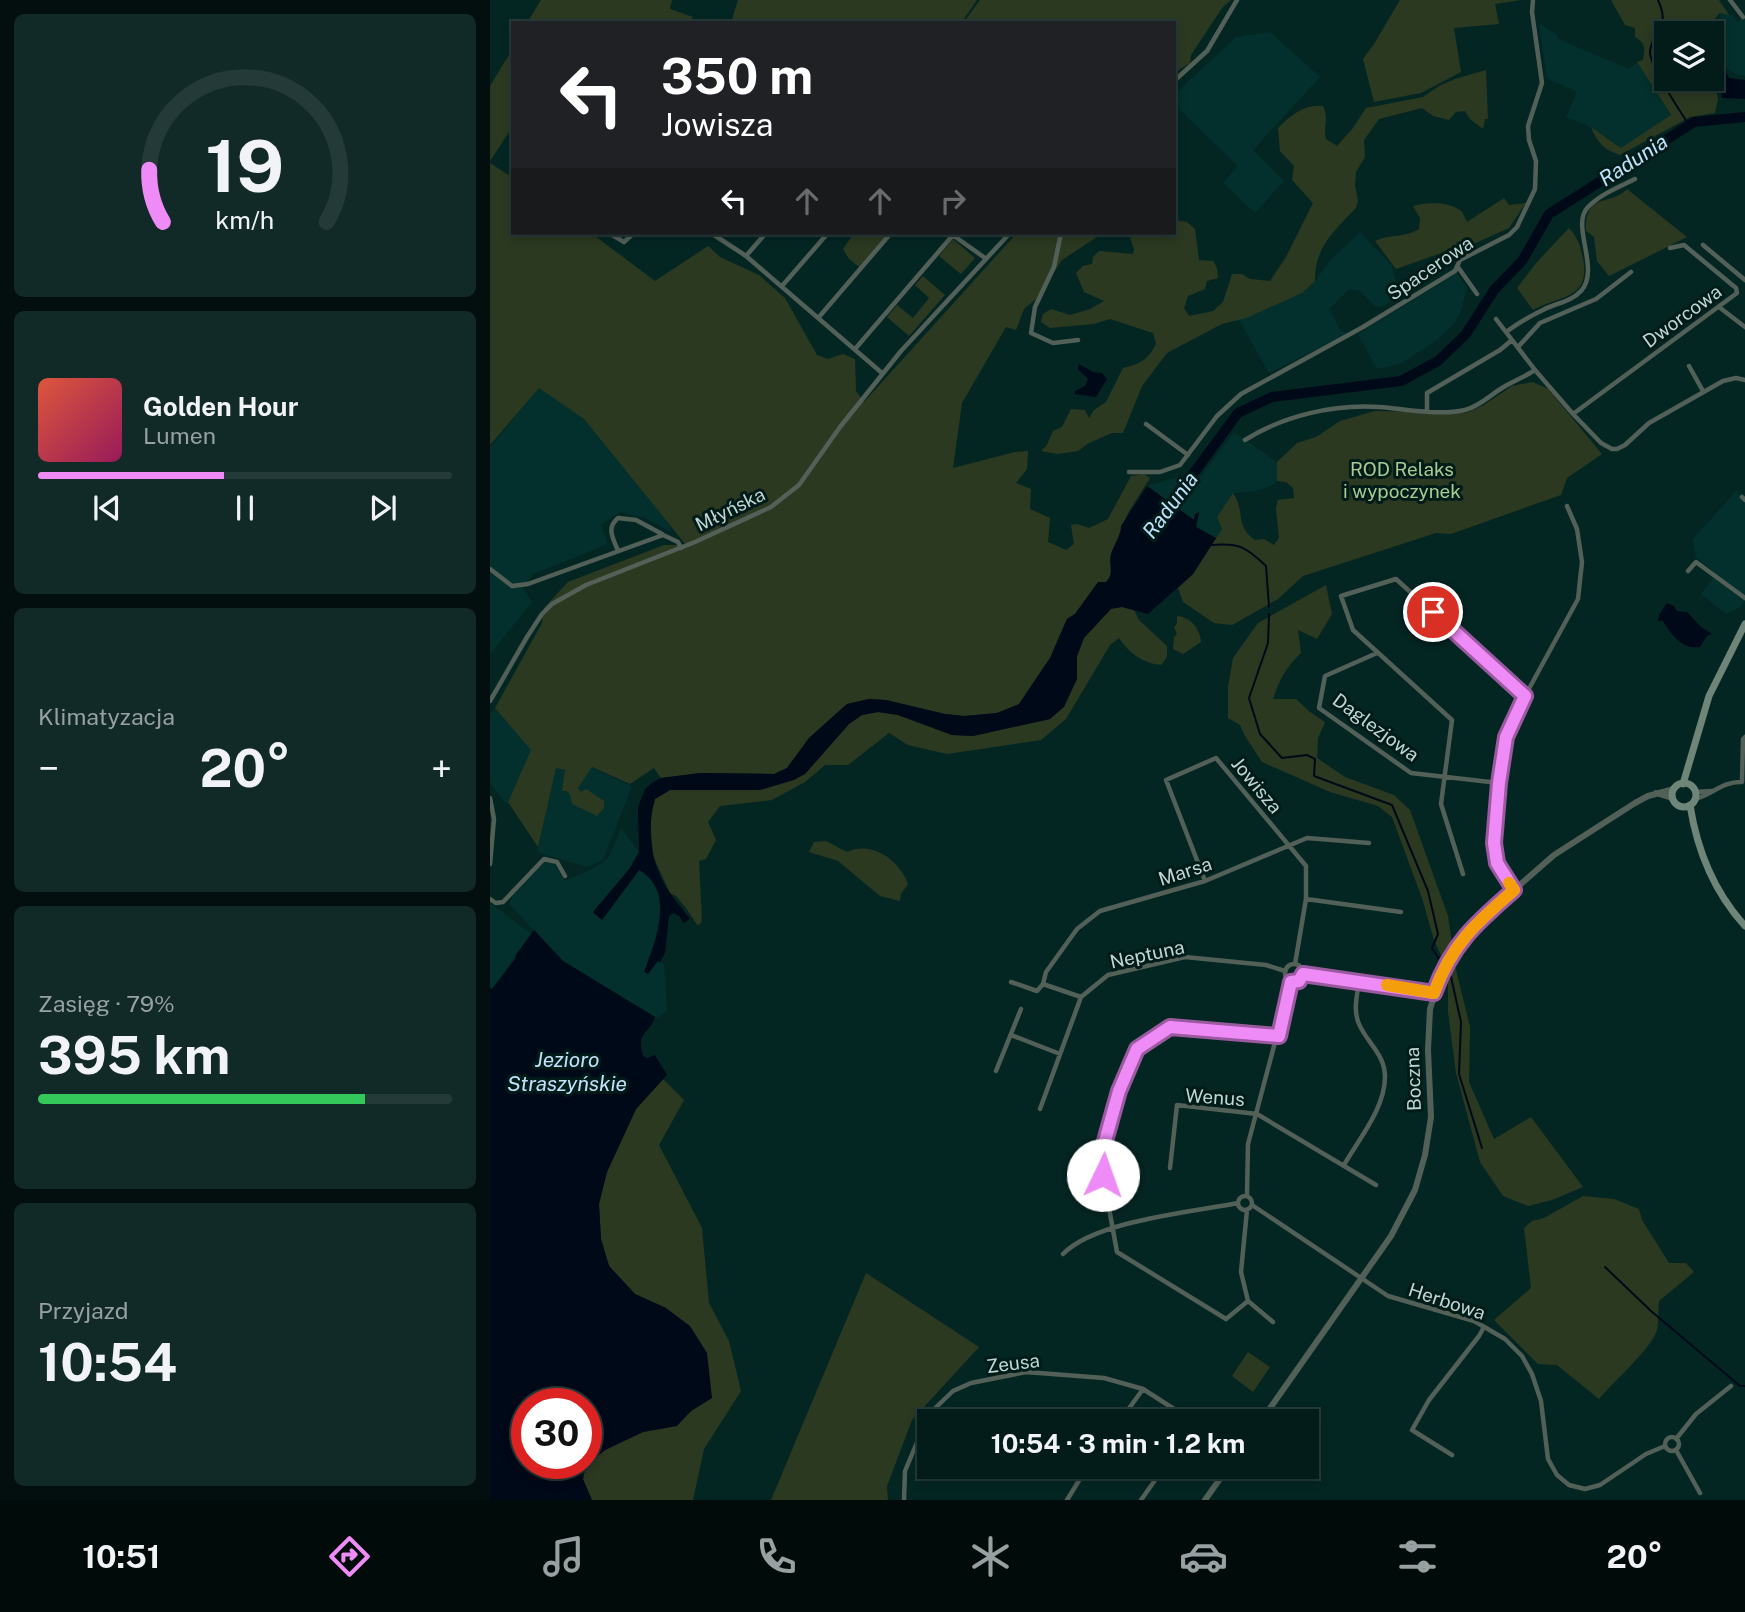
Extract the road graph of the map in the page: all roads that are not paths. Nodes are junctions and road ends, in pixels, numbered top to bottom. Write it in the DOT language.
graph roads {
  1 [pos="1237,0"];
  2 [pos="1533,0"];
  3 [pos="1730,0"];
  4 [pos="1743,17"];
  5 [pos="1176,79"];
  6 [pos="1635,179"];
  7 [pos="612,235"];
  8 [pos="632,235"];
  9 [pos="714,235"];
  10 [pos="764,235"];
  11 [pos="826,235"];
  12 [pos="889,235"];
  13 [pos="950,235"];
  14 [pos="952,235"];
  15 [pos="1008,235"];
  16 [pos="1061,235"];
  17 [pos="1703,245"];
  18 [pos="1670,248"];
  19 [pos="746,256"];
  20 [pos="985,258"];
  21 [pos="1458,267"];
  22 [pos="1631,272"];
  23 [pos="1745,280"];
  24 [pos="782,286"];
  25 [pos="1745,287"];
  26 [pos="1737,293"];
  27 [pos="1477,294"];
  28 [pos="1719,307"];
  29 [pos="819,317"];
  30 [pos="1496,319"];
  31 [pos="1745,327"];
  32 [pos="1506,332"];
  33 [pos="1078,340"];
  34 [pos="1512,340"];
  35 [pos="1518,348"];
  36 [pos="855,349"];
  37 [pos="1689,366"];
  38 [pos="1535,370"];
  39 [pos="882,373"];
  40 [pos="1745,380"];
  41 [pos="1703,391"];
  42 [pos="1427,410"];
  43 [pos="1573,414"];
  44 [pos="1146,424"];
  45 [pos="1245,440"];
  46 [pos="1188,454"];
  47 [pos="1129,472"];
  48 [pos="1567,506"];
  49 [pos="663,535"];
  50 [pos="681,548"];
  51 [pos="618,551"];
  52 [pos="490,569"];
  53 [pos="1688,571"];
  54 [pos="1745,598"];
  55 [pos="1745,624"];
  56 [pos="1377,653"];
  57 [pos="1525,696"];
  58 [pos="490,701"];
  59 [pos="1745,737"];
  60 [pos="1445,777"];
  61 [pos="1744,782"];
  62 [pos="1499,783"];
  63 [pos="1673,794"];
  64 [pos="1689,795"];
  65 [pos="490,797"];
  66 [pos="1369,843"];
  67 [pos="1289,845"];
  68 [pos="490,864"];
  69 [pos="1464,874"];
  70 [pos="565,876"];
  71 [pos="1205,881"];
  72 [pos="1514,890"];
  73 [pos="490,899"];
  74 [pos="1306,899"];
  75 [pos="1401,912"];
  76 [pos="1745,926"];
  77 [pos="1295,964"];
  78 [pos="1285,971"];
  79 [pos="1303,974"];
  80 [pos="1011,982"];
  81 [pos="1291,982"];
  82 [pos="1359,982"];
  83 [pos="1043,984"];
  84 [pos="1434,993"];
  85 [pos="1081,997"];
  86 [pos="1021,1009"];
  87 [pos="1010,1035"];
  88 [pos="1279,1036"];
  89 [pos="1060,1054"];
  90 [pos="996,1071"];
  91 [pos="1040,1110"];
  92 [pos="1257,1114"];
  93 [pos="1344,1165"];
  94 [pos="1170,1168"];
  95 [pos="1376,1185"];
  96 [pos="1247,1195"];
  97 [pos="1238,1203"];
  98 [pos="1252,1205"];
  99 [pos="1247,1210"];
  100 [pos="1112,1227"];
  101 [pos="1063,1254"];
  102 [pos="1361,1279"];
  103 [pos="1248,1301"];
  104 [pos="1273,1322"];
  105 [pos="1483,1327"];
  106 [pos="1731,1386"];
  107 [pos="1143,1389"];
  108 [pos="1129,1409"];
  109 [pos="1174,1409"];
  110 [pos="1269,1409"];
  111 [pos="1676,1438"];
  112 [pos="1665,1446"];
  113 [pos="1676,1450"];
  114 [pos="1452,1455"];
  115 [pos="1080,1479"];
  116 [pos="1156,1479"];
  117 [pos="1220,1479"];
  118 [pos="1700,1493"];
  119 [pos="904,1500"];
  120 [pos="1067,1500"];
  121 [pos="1142,1500"];
  122 [pos="1205,1500"];
  1 -- 5 [label="street"];
  2 -- 21 [label="street, Spacerowa"];
  3 -- 4 [label="street"];
  6 -- 32 [label="street"];
  7 -- 8 [label="street"];
  9 -- 19 [label="street"];
  10 -- 19 [label="street"];
  11 -- 24 [label="street"];
  12 -- 29 [label="street"];
  13 -- 36 [label="street"];
  14 -- 20 [label="street"];
  15 -- 20 [label="street, Młyńska"];
  16 -- 33 [label="street"];
  17 -- 23 [label="street"];
  18 -- 26 [label="street, Dworcowa"];
  19 -- 24 [label="street"];
  20 -- 39 [label="street, Młyńska"];
  21 -- 27 [label="street"];
  21 -- 46 [label="street, Spacerowa"];
  22 -- 35 [label="street"];
  24 -- 29 [label="street"];
  25 -- 26 [label="street"];
  26 -- 28 [label="street, Dworcowa"];
  28 -- 31 [label="street"];
  28 -- 43 [label="street, Dworcowa"];
  29 -- 36 [label="street"];
  30 -- 32 [label="street"];
  32 -- 34 [label="street"];
  34 -- 35 [label="street"];
  34 -- 42 [label="street"];
  35 -- 38 [label="street"];
  36 -- 39 [label="street"];
  37 -- 41 [label="street"];
  38 -- 42 [label="street"];
  38 -- 43 [label="street"];
  39 -- 50 [label="street, Młyńska"];
  40 -- 41 [label="street"];
  41 -- 43 [label="street"];
  42 -- 45 [label="street"];
  44 -- 46 [label="street"];
  46 -- 47 [label="street, Spacerowa"];
  48 -- 57 [label="street"];
  49 -- 50 [label="street"];
  49 -- 51 [label="street"];
  49 -- 51 [label="street"];
  50 -- 58 [label="street, Młyńska"];
  51 -- 52 [label="street"];
  53 -- 54 [label="street"];
  55 -- 64 [label="main road"];
  56 -- 57 [label="street"];
  56 -- 60 [label="street"];
  56 -- 60 [label="street, Daglezjowa"];
  57 -- 62 [label="street"];
  59 -- 61 [label="street"];
  60 -- 62 [label="street, Daglezjowa"];
  60 -- 69 [label="street"];
  61 -- 64 [label="street"];
  62 -- 72 [label="street"];
  63 -- 64 [label="main road"];
  63 -- 64 [label="main road"];
  63 -- 72 [label="street, Boczna"];
  64 -- 76 [label="main road"];
  65 -- 68 [label="street"];
  66 -- 67 [label="street, Marsa"];
  67 -- 71 [label="street, Marsa"];
  67 -- 71 [label="street, Jowisza"];
  67 -- 74 [label="street, Jowisza"];
  70 -- 73 [label="street"];
  71 -- 83 [label="street, Marsa"];
  72 -- 84 [label="street, Boczna"];
  74 -- 75 [label="street"];
  74 -- 77 [label="street, Jowisza"];
  77 -- 78 [label="street"];
  77 -- 79 [label="street"];
  78 -- 81 [label="street"];
  78 -- 85 [label="street, Neptuna"];
  79 -- 81 [label="street"];
  79 -- 82 [label="street"];
  80 -- 83 [label="street"];
  81 -- 88 [label="street"];
  82 -- 84 [label="street"];
  82 -- 93 [label="street"];
  83 -- 85 [label="street"];
  84 -- 102 [label="street, Boczna"];
  85 -- 89 [label="street"];
  86 -- 87 [label="street"];
  87 -- 89 [label="street"];
  87 -- 90 [label="street"];
  88 -- 92 [label="street"];
  88 -- 100 [label="street"];
  89 -- 91 [label="street"];
  92 -- 93 [label="street, Wenus"];
  92 -- 94 [label="street, Wenus"];
  92 -- 96 [label="street"];
  93 -- 95 [label="street, Wenus"];
  96 -- 97 [label="street"];
  96 -- 98 [label="street"];
  97 -- 99 [label="street"];
  97 -- 100 [label="street"];
  98 -- 99 [label="street"];
  98 -- 102 [label="street, Herbowa"];
  99 -- 103 [label="street"];
  100 -- 101 [label="street"];
  100 -- 103 [label="street"];
  102 -- 105 [label="street, Herbowa"];
  102 -- 110 [label="street, Boczna"];
  103 -- 104 [label="street"];
  105 -- 112 [label="street, Herbowa"];
  105 -- 114 [label="street"];
  106 -- 111 [label="street"];
  107 -- 108 [label="street"];
  107 -- 109 [label="street, Zeusa"];
  107 -- 119 [label="street, Zeusa"];
  111 -- 112 [label="street"];
  111 -- 113 [label="street"];
  112 -- 113 [label="street"];
  113 -- 118 [label="street"];
  115 -- 120 [label="street"];
  116 -- 121 [label="street"];
  117 -- 122 [label="street"];
}
